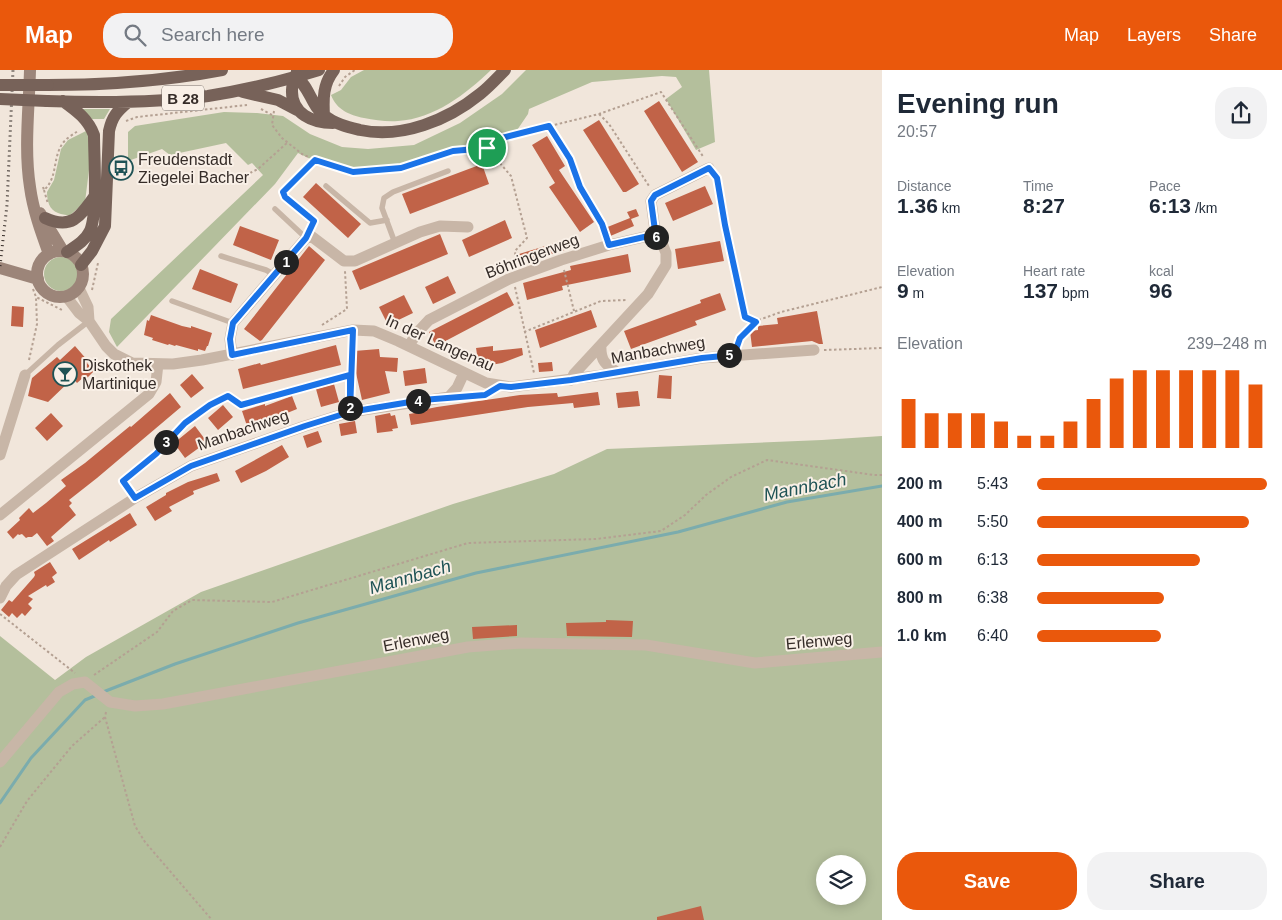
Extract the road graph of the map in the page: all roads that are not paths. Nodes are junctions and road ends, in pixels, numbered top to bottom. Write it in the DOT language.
graph roads {
  1 [pos="30,70"];
  2 [pos="222,70"];
  3 [pos="319,70"];
  4 [pos="334,70"];
  5 [pos="505,70"];
  6 [pos="297,73"];
  7 [pos="0,84"];
  8 [pos="238,91"];
  9 [pos="0,99"];
  10 [pos="63,101"];
  11 [pos="128,102"];
  12 [pos="297,110"];
  13 [pos="324,116"];
  14 [pos="338,124"];
  15 [pos="709,168"];
  16 [pos="448,171"];
  17 [pos="326,186"];
  18 [pos="94,197"];
  19 [pos="34,205"];
  20 [pos="275,209"];
  21 [pos="48,214"];
  22 [pos="387,220"];
  23 [pos="468,227"];
  24 [pos="306,238"];
  25 [pos="656,238"];
  26 [pos="395,243"];
  27 [pos="65,252"];
  28 [pos="221,256"];
  29 [pos="45,259"];
  30 [pos="81,264"];
  31 [pos="4,269"];
  32 [pos="275,275"];
  33 [pos="35,283"];
  34 [pos="79,288"];
  35 [pos="66,296"];
  36 [pos="172,301"];
  37 [pos="89,320"];
  38 [pos="233,323"];
  39 [pos="601,345"];
  40 [pos="409,346"];
  41 [pos="814,350"];
  42 [pos="232,355"];
  43 [pos="158,364"];
  44 [pos="464,373"];
  45 [pos="618,373"];
  46 [pos="25,375"];
  47 [pos="571,380"];
  48 [pos="500,386"];
  49 [pos="0,455"];
  50 [pos="0,515"];
  51 [pos="0,598"];
  52 [pos="882,652"];
  53 [pos="0,762"];
  1 -- 19 [label="street"];
  2 -- 7 [label="main road, B 28, bridge"];
  3 -- 6 [label="main road, B 28"];
  4 -- 13 [label="main road"];
  5 -- 14 [label="main road"];
  6 -- 8 [label="main road, B 28"];
  6 -- 12 [label="main road"];
  6 -- 13 [label="main road"];
  8 -- 11 [label="main road, B 28"];
  8 -- 12 [label="main road"];
  9 -- 10 [label="main road, B 28, bridge"];
  10 -- 11 [label="main road, B 28"];
  10 -- 18 [label="main road"];
  11 -- 30 [label="main road"];
  12 -- 14 [label="main road"];
  13 -- 14 [label="main road"];
  15 -- 25 [label="street"];
  16 -- 22 [label="lane"];
  17 -- 22 [label="lane"];
  18 -- 21 [label="main road"];
  18 -- 27 [label="main road"];
  19 -- 21 [label="street"];
  19 -- 29 [label="street"];
  20 -- 24 [label="lane"];
  21 -- 27 [label="street"];
  22 -- 26 [label="lane"];
  23 -- 26 [label="street"];
  24 -- 26 [label="street"];
  24 -- 32 [label="street"];
  25 -- 39 [label="street"];
  25 -- 40 [label="street, Böhringerweg"];
  27 -- 29 [label="street"];
  27 -- 30 [label="street"];
  28 -- 32 [label="lane"];
  29 -- 31 [label="street"];
  29 -- 33 [label="street"];
  30 -- 34 [label="street"];
  31 -- 33 [label="street"];
  32 -- 38 [label="street"];
  33 -- 35 [label="street"];
  34 -- 35 [label="street"];
  34 -- 37 [label="street, In der Langenau"];
  35 -- 37 [label="street, In der Langenau"];
  36 -- 38 [label="lane"];
  37 -- 43 [label="street, In der Langenau"];
  37 -- 46 [label="lane"];
  38 -- 42 [label="street"];
  39 -- 45 [label="street"];
  39 -- 47 [label="street"];
  40 -- 42 [label="street, In der Langenau"];
  40 -- 44 [label="street, In der Langenau"];
  41 -- 45 [label="street, Manbachweg"];
  42 -- 43 [label="street, In der Langenau"];
  43 -- 50 [label="street"];
  44 -- 48 [label="street, In der Langenau"];
  44 -- 51 [label="street, Manbachweg"];
  45 -- 47 [label="street, Manbachweg"];
  46 -- 49 [label="street"];
  47 -- 48 [label="street, Manbachweg"];
  52 -- 53 [label="street, Erlenweg"];
}
